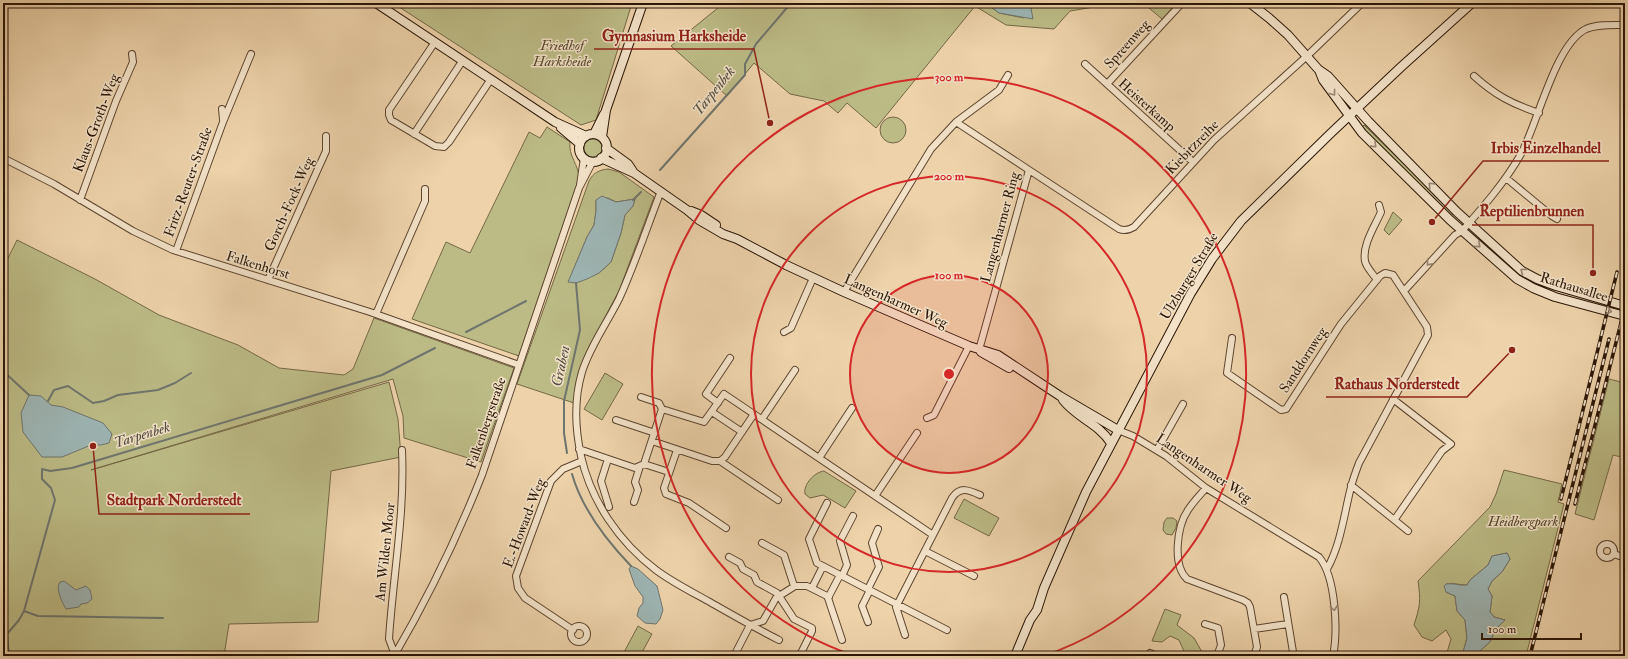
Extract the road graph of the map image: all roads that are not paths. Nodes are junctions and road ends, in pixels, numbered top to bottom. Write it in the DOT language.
graph roads {
  1 [pos="376,3"];
  2 [pos="643,3"];
  3 [pos="1182,3"];
  4 [pos="1250,3"];
  5 [pos="1362,3"];
  6 [pos="1472,3"];
  7 [pos="1625,25"];
  8 [pos="435,42"];
  9 [pos="132,54"];
  10 [pos="251,54"];
  11 [pos="1307,56"];
  12 [pos="463,60"];
  13 [pos="1085,64"];
  14 [pos="1318,69"];
  15 [pos="1008,75"];
  16 [pos="1474,76"];
  17 [pos="491,79"];
  18 [pos="1107,84"];
  19 [pos="1357,108"];
  20 [pos="222,109"];
  21 [pos="1539,113"];
  22 [pos="1349,116"];
  23 [pos="223,122"];
  24 [pos="555,122"];
  25 [pos="956,122"];
  26 [pos="414,134"];
  27 [pos="326,136"];
  28 [pos="594,136"];
  29 [pos="580,144"];
  30 [pos="606,148"];
  31 [pos="3,158"];
  32 [pos="584,158"];
  33 [pos="601,158"];
  34 [pos="593,161"];
  35 [pos="1193,162"];
  36 [pos="1029,170"];
  37 [pos="634,172"];
  38 [pos="1506,178"];
  39 [pos="579,188"];
  40 [pos="425,189"];
  41 [pos="661,191"];
  42 [pos="80,200"];
  43 [pos="1379,205"];
  44 [pos="1557,219"];
  45 [pos="1469,223"];
  46 [pos="1462,231"];
  47 [pos="176,251"];
  48 [pos="813,278"];
  49 [pos="268,280"];
  50 [pos="1377,280"];
  51 [pos="1404,291"];
  52 [pos="844,292"];
  53 [pos="1625,306"];
  54 [pos="376,314"];
  55 [pos="1625,316"];
  56 [pos="784,332"];
  57 [pos="1232,338"];
  58 [pos="969,346"];
  59 [pos="979,350"];
  60 [pos="730,358"];
  61 [pos="519,365"];
  62 [pos="795,370"];
  63 [pos="1060,396"];
  64 [pos="641,397"];
  65 [pos="1393,400"];
  66 [pos="718,403"];
  67 [pos="1183,404"];
  68 [pos="852,408"];
  69 [pos="662,409"];
  70 [pos="712,412"];
  71 [pos="754,414"];
  72 [pos="927,418"];
  73 [pos="762,419"];
  74 [pos="616,420"];
  75 [pos="1118,430"];
  76 [pos="655,432"];
  77 [pos="742,432"];
  78 [pos="917,433"];
  79 [pos="652,441"];
  80 [pos="1111,443"];
  81 [pos="580,449"];
  82 [pos="402,450"];
  83 [pos="677,450"];
  84 [pos="1157,450"];
  85 [pos="818,458"];
  86 [pos="608,459"];
  87 [pos="582,461"];
  88 [pos="720,461"];
  89 [pos="642,465"];
  90 [pos="669,472"];
  91 [pos="1351,485"];
  92 [pos="1206,488"];
  93 [pos="980,495"];
  94 [pos="875,496"];
  95 [pos="778,500"];
  96 [pos="634,502"];
  97 [pos="827,503"];
  98 [pos="609,507"];
  99 [pos="853,516"];
  100 [pos="1395,519"];
  101 [pos="726,528"];
  102 [pos="878,529"];
  103 [pos="1408,531"];
  104 [pos="933,535"];
  105 [pos="762,543"];
  106 [pos="925,551"];
  107 [pos="1614,554"];
  108 [pos="729,557"];
  109 [pos="1625,558"];
  110 [pos="823,566"];
  111 [pos="1327,569"];
  112 [pos="841,575"];
  113 [pos="974,576"];
  114 [pos="794,586"];
  115 [pos="812,588"];
  116 [pos="869,590"];
  117 [pos="779,596"];
  118 [pos="829,597"];
  119 [pos="1284,597"];
  120 [pos="898,604"];
  121 [pos="868,622"];
  122 [pos="1205,624"];
  123 [pos="1288,624"];
  124 [pos="750,625"];
  125 [pos="1254,629"];
  126 [pos="573,630"];
  127 [pos="947,630"];
  128 [pos="905,635"];
  129 [pos="779,640"];
  130 [pos="842,640"];
  131 [pos="801,653"];
  132 [pos="1150,653"];
  133 [pos="395,656"];
  134 [pos="734,656"];
  135 [pos="1015,656"];
  136 [pos="1157,656"];
  137 [pos="1217,656"];
  138 [pos="1254,656"];
  139 [pos="1292,656"];
  140 [pos="1333,656"];
  1 -- 8 [label="main road"];
  2 -- 28 [label="main road"];
  3 -- 18 [label="street, Spreenweg"];
  4 -- 11 [label="main road"];
  5 -- 11 [label="street, Kiebitzreihe"];
  6 -- 19 [label="main road, Ulzburger Straße"];
  7 -- 21 [label="street"];
  8 -- 12 [label="main road"];
  8 -- 26 [label="street"];
  9 -- 42 [label="street, Klaus-Groth-Weg"];
  10 -- 23 [label="street, Fritz-Reuter-Straße"];
  11 -- 14 [label="main road"];
  11 -- 35 [label="street, Kiebitzreihe"];
  12 -- 17 [label="main road"];
  12 -- 26 [label="street"];
  13 -- 18 [label="street, Heisterkamp"];
  14 -- 19 [label="main road, Rathausallee"];
  14 -- 22 [label="main road, Rathausallee, one-way"];
  15 -- 25 [label="street"];
  16 -- 21 [label="street"];
  17 -- 24 [label="main road"];
  17 -- 26 [label="street"];
  18 -- 35 [label="street, Heisterkamp"];
  19 -- 22 [label="main road, Ulzburger Straße"];
  45 -- 19 [label="main road, Rathausallee, one-way"];
  20 -- 23 [label="street, Fritz-Reuter-Straße"];
  21 -- 38 [label="street"];
  22 -- 46 [label="main road, Rathausallee, one-way"];
  22 -- 75 [label="main road, Ulzburger Straße"];
  23 -- 47 [label="street, Fritz-Reuter-Straße"];
  24 -- 28 [label="main road"];
  24 -- 29 [label="main road"];
  25 -- 36 [label="street, Langenharmer Ring"];
  25 -- 52 [label="street"];
  27 -- 49 [label="street, Gorch-Fock-Weg"];
  28 -- 29 [label="main road"];
  28 -- 30 [label="main road"];
  29 -- 32 [label="main road"];
  30 -- 33 [label="main road"];
  30 -- 37 [label="main road, Langenharmer Weg"];
  31 -- 42 [label="street, Falkenhorst"];
  32 -- 34 [label="main road"];
  32 -- 39 [label="street, Falkenbergstraße"];
  33 -- 34 [label="main road"];
  33 -- 37 [label="main road, Langenharmer Weg"];
  34 -- 39 [label="street, Falkenbergstraße"];
  35 -- 36 [label="street, Kiebitzreihe"];
  36 -- 59 [label="street, Langenharmer Ring"];
  37 -- 41 [label="main road, Langenharmer Weg"];
  38 -- 44 [label="street"];
  38 -- 45 [label="street"];
  39 -- 61 [label="street, Falkenbergstraße"];
  40 -- 54 [label="street"];
  41 -- 48 [label="main road, Langenharmer Weg"];
  41 -- 81 [label="street"];
  42 -- 47 [label="street, Falkenhorst"];
  43 -- 50 [label="street"];
  45 -- 46 [label="street"];
  53 -- 45 [label="main road, Rathausallee, one-way"];
  46 -- 51 [label="street, one-way"];
  46 -- 55 [label="main road, Rathausallee, one-way"];
  47 -- 49 [label="street, Falkenhorst"];
  48 -- 52 [label="main road, Langenharmer Weg"];
  48 -- 56 [label="street"];
  49 -- 54 [label="street, Falkenhorst"];
  50 -- 51 [label="street"];
  50 -- 57 [label="street, Sanddornweg"];
  51 -- 65 [label="street"];
  52 -- 58 [label="main road, Langenharmer Weg"];
  54 -- 61 [label="street, Falkenhorst"];
  58 -- 59 [label="main road, Langenharmer Weg"];
  58 -- 72 [label="street"];
  59 -- 63 [label="main road, Langenharmer Weg"];
  60 -- 66 [label="street"];
  61 -- 133 [label="street, Falkenbergstraße"];
  62 -- 73 [label="street"];
  63 -- 75 [label="main road, Langenharmer Weg"];
  63 -- 80 [label="main road, Langenharmer Weg"];
  64 -- 69 [label="street"];
  65 -- 91 [label="street"];
  65 -- 100 [label="street"];
  66 -- 70 [label="street"];
  66 -- 71 [label="street"];
  67 -- 84 [label="street"];
  68 -- 85 [label="street"];
  69 -- 70 [label="street"];
  69 -- 76 [label="street"];
  70 -- 77 [label="street"];
  71 -- 73 [label="street"];
  71 -- 77 [label="street"];
  73 -- 85 [label="street"];
  74 -- 76 [label="street"];
  75 -- 80 [label="main road, Ulzburger Straße"];
  75 -- 84 [label="street, Langenharmer Weg"];
  76 -- 79 [label="street"];
  77 -- 88 [label="street"];
  78 -- 94 [label="street"];
  79 -- 83 [label="street"];
  79 -- 89 [label="street"];
  80 -- 135 [label="main road, Ulzburger Straße"];
  81 -- 86 [label="street"];
  81 -- 87 [label="street"];
  82 -- 133 [label="street, Am Wilden Moor"];
  83 -- 88 [label="street"];
  83 -- 90 [label="street"];
  84 -- 92 [label="street, Langenharmer Weg"];
  85 -- 94 [label="street"];
  86 -- 89 [label="street"];
  86 -- 98 [label="street"];
  87 -- 124 [label="street"];
  87 -- 126 [label="street, E.-Howard-Weg"];
  88 -- 95 [label="street"];
  89 -- 90 [label="street"];
  89 -- 96 [label="street"];
  90 -- 101 [label="street"];
  91 -- 100 [label="street"];
  91 -- 111 [label="street"];
  92 -- 111 [label="street, Langenharmer Weg"];
  92 -- 125 [label="street"];
  93 -- 104 [label="street"];
  94 -- 104 [label="street"];
  97 -- 110 [label="street"];
  99 -- 112 [label="street"];
  100 -- 103 [label="street"];
  102 -- 116 [label="street"];
  104 -- 106 [label="street"];
  105 -- 114 [label="street"];
  106 -- 113 [label="street"];
  106 -- 120 [label="street"];
  107 -- 109 [label="street"];
  108 -- 117 [label="street"];
  110 -- 112 [label="street"];
  110 -- 115 [label="street"];
  111 -- 140 [label="street, one-way"];
  112 -- 116 [label="street"];
  112 -- 118 [label="street"];
  114 -- 115 [label="street"];
  114 -- 117 [label="street"];
  115 -- 118 [label="street"];
  116 -- 120 [label="street"];
  116 -- 121 [label="street"];
  117 -- 124 [label="street"];
  117 -- 131 [label="street"];
  118 -- 130 [label="street"];
  119 -- 123 [label="street"];
  120 -- 127 [label="street"];
  120 -- 128 [label="street"];
  122 -- 137 [label="street"];
  123 -- 125 [label="street"];
  123 -- 139 [label="street"];
  124 -- 129 [label="street"];
  124 -- 134 [label="street"];
  125 -- 138 [label="street"];
  132 -- 136 [label="street"];
}
